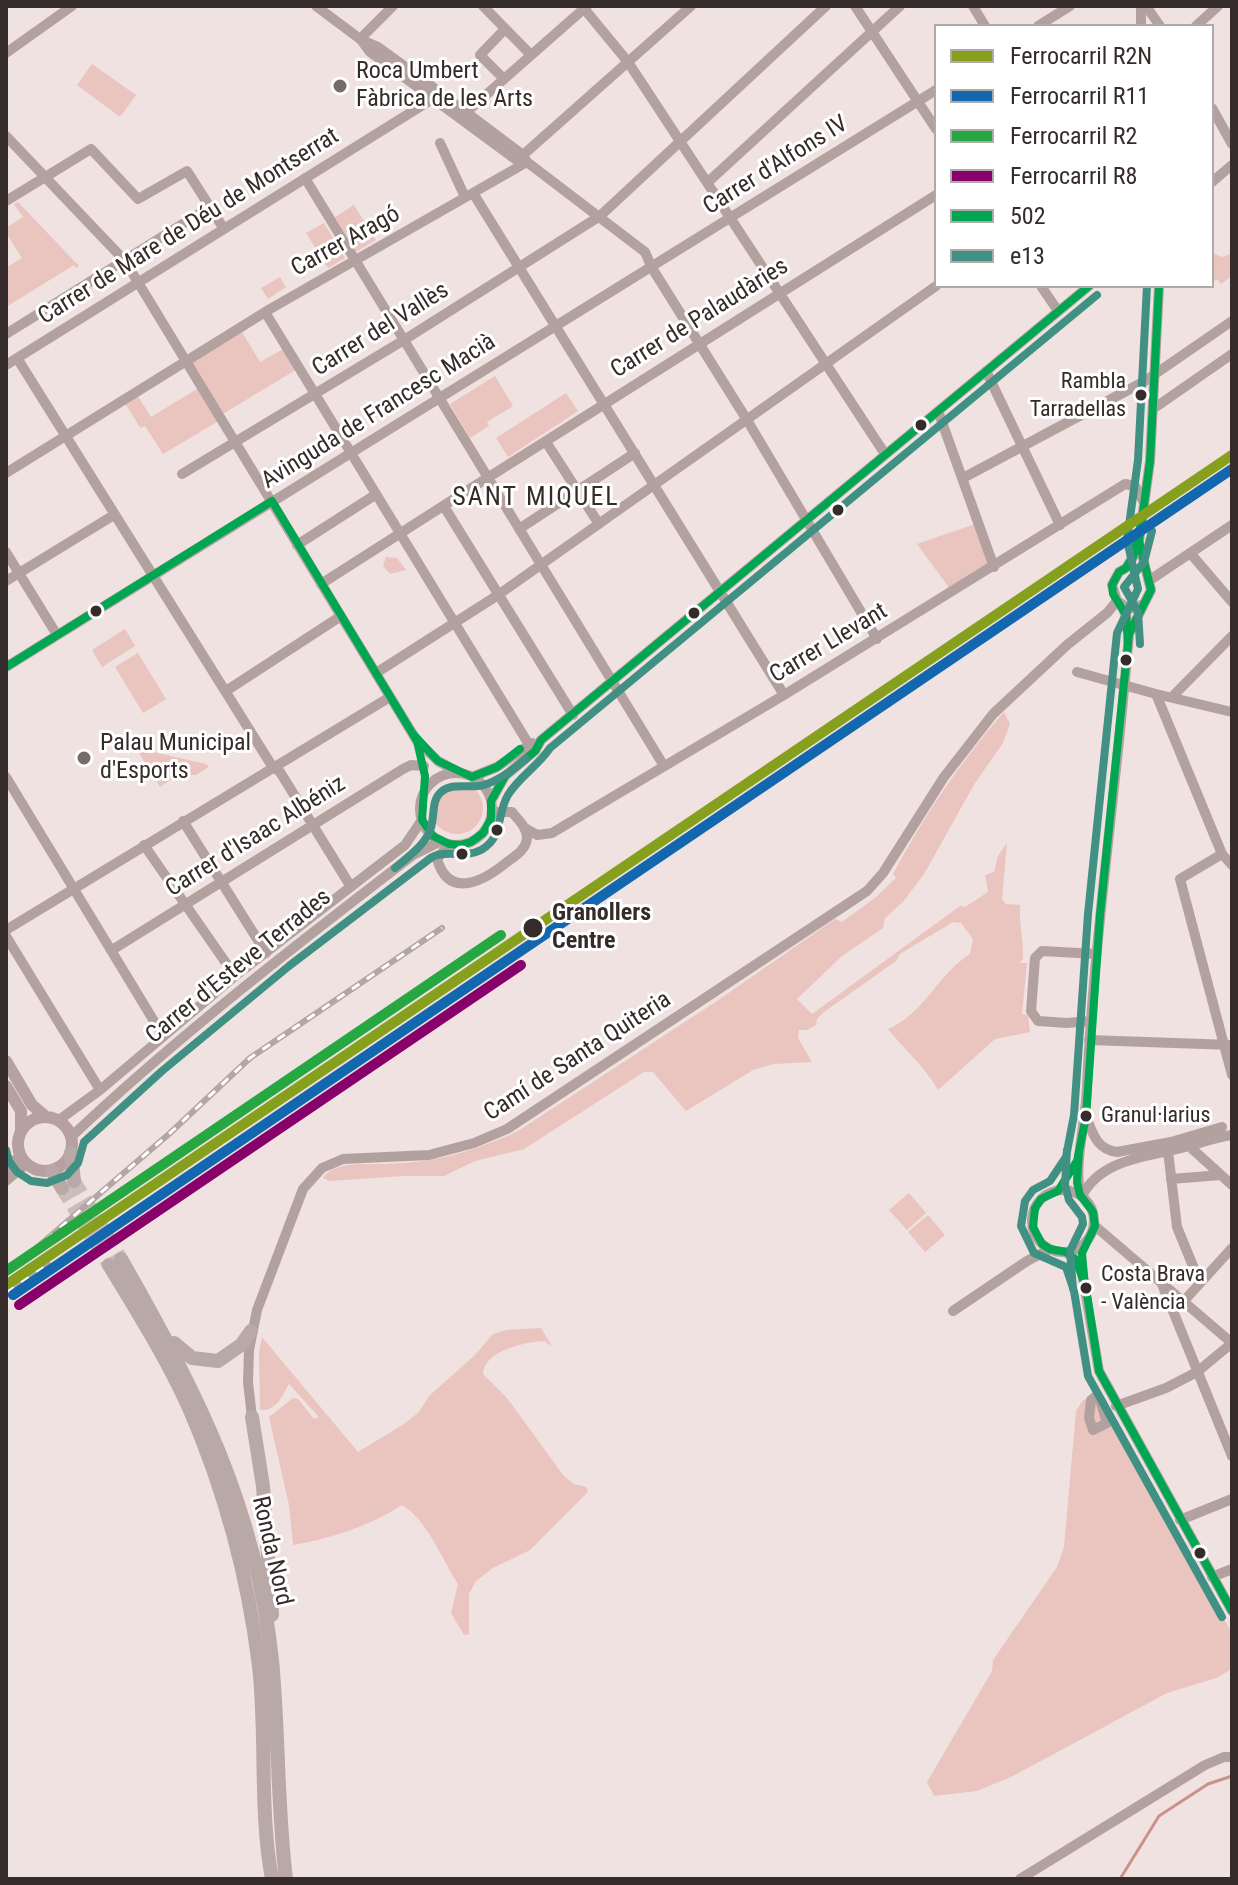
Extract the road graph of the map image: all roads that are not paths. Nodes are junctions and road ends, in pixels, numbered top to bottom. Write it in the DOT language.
graph roads {
  1 [pos="72,6"];
  2 [pos="316,6"];
  3 [pos="393,6"];
  4 [pos="483,6"];
  5 [pos="691,6"];
  6 [pos="826,6"];
  7 [pos="855,6"];
  8 [pos="900,6"];
  9 [pos="973,6"];
  10 [pos="1070,6"];
  11 [pos="1218,6"];
  12 [pos="584,7"];
  13 [pos="983,22"];
  14 [pos="1041,24"];
  15 [pos="1198,24"];
  16 [pos="505,29"];
  17 [pos="872,31"];
  18 [pos="360,39"];
  19 [pos="6,53"];
  20 [pos="531,55"];
  21 [pos="628,62"];
  22 [pos="504,79"];
  23 [pos="934,91"];
  24 [pos="434,98"];
  25 [pos="920,100"];
  26 [pos="1214,112"];
  27 [pos="463,115"];
  28 [pos="934,125"];
  29 [pos="6,136"];
  30 [pos="680,141"];
  31 [pos="440,143"];
  32 [pos="1232,144"];
  33 [pos="525,158"];
  34 [pos="1232,165"];
  35 [pos="46,176"];
  36 [pos="305,178"];
  37 [pos="1214,180"];
  38 [pos="708,182"];
  39 [pos="469,195"];
  40 [pos="934,196"];
  41 [pos="6,201"];
  42 [pos="210,207"];
  43 [pos="600,216"];
  44 [pos="732,218"];
  45 [pos="224,229"];
  46 [pos="125,261"];
  47 [pos="355,261"];
  48 [pos="520,267"];
  49 [pos="652,268"];
  50 [pos="138,282"];
  51 [pos="934,287"];
  52 [pos="1042,288"];
  53 [pos="1087,288"];
  54 [pos="1159,288"];
  55 [pos="779,292"];
  56 [pos="1058,311"];
  57 [pos="265,312"];
  58 [pos="1232,321"];
  59 [pos="556,327"];
  60 [pos="6,334"];
  61 [pos="404,340"];
  62 [pos="698,343"];
  63 [pos="1232,354"];
  64 [pos="17,358"];
  65 [pos="188,362"];
  66 [pos="824,364"];
  67 [pos="6,365"];
  68 [pos="986,371"];
  69 [pos="1156,372"];
  70 [pos="314,394"];
  71 [pos="439,399"];
  72 [pos="605,403"];
  73 [pos="1153,409"];
  74 [pos="938,411"];
  75 [pos="747,420"];
  76 [pos="65,436"];
  77 [pos="236,441"];
  78 [pos="546,442"];
  79 [pos="1022,446"];
  80 [pos="350,453"];
  81 [pos="635,453"];
  82 [pos="885,454"];
  83 [pos="6,473"];
  84 [pos="182,474"];
  85 [pos="963,478"];
  86 [pos="488,480"];
  87 [pos="654,485"];
  88 [pos="578,491"];
  89 [pos="1142,493"];
  90 [pos="375,495"];
  91 [pos="272,501"];
  92 [pos="445,508"];
  93 [pos="114,515"];
  94 [pos="806,521"];
  95 [pos="599,524"];
  96 [pos="1060,525"];
  97 [pos="1232,525"];
  98 [pos="519,529"];
  99 [pos="399,534"];
  100 [pos="1139,536"];
  101 [pos="297,545"];
  102 [pos="6,552"];
  103 [pos="1191,554"];
  104 [pos="541,565"];
  105 [pos="994,567"];
  106 [pos="1126,568"];
  107 [pos="19,573"];
  108 [pos="152,576"];
  109 [pos="1148,577"];
  110 [pos="6,581"];
  111 [pos="321,584"];
  112 [pos="721,592"];
  113 [pos="498,595"];
  114 [pos="1232,602"];
  115 [pos="1119,603"];
  116 [pos="1144,604"];
  117 [pos="341,616"];
  118 [pos="455,623"];
  119 [pos="1129,634"];
  120 [pos="57,635"];
  121 [pos="1232,636"];
  122 [pos="877,639"];
  123 [pos="6,667"];
  124 [pos="1077,672"];
  125 [pos="376,673"];
  126 [pos="612,682"];
  127 [pos="1125,685"];
  128 [pos="226,691"];
  129 [pos="1156,694"];
  130 [pos="784,695"];
  131 [pos="390,697"];
  132 [pos="1172,697"];
  133 [pos="1232,700"];
  134 [pos="1227,711"];
  135 [pos="573,715"];
  136 [pos="541,740"];
  137 [pos="417,741"];
  138 [pos="528,743"];
  139 [pos="272,766"];
  140 [pos="424,766"];
  141 [pos="664,766"];
  142 [pos="460,773"];
  143 [pos="6,777"];
  144 [pos="472,777"];
  145 [pos="425,792"];
  146 [pos="492,806"];
  147 [pos="422,820"];
  148 [pos="183,821"];
  149 [pos="312,825"];
  150 [pos="525,828"];
  151 [pos="445,842"];
  152 [pos="144,845"];
  153 [pos="1222,854"];
  154 [pos="1232,865"];
  155 [pos="220,881"];
  156 [pos="75,887"];
  157 [pos="351,887"];
  158 [pos="187,904"];
  159 [pos="6,930"];
  160 [pos="6,936"];
  161 [pos="112,950"];
  162 [pos="266,953"];
  163 [pos="1096,954"];
  164 [pos="235,976"];
  165 [pos="1091,1021"];
  166 [pos="163,1036"];
  167 [pos="1089,1040"];
  168 [pos="1229,1045"];
  169 [pos="6,1061"];
  170 [pos="1232,1075"];
  171 [pos="6,1086"];
  172 [pos="100,1090"];
  173 [pos="45,1116"];
  174 [pos="1086,1117"];
  175 [pos="1232,1118"];
  176 [pos="59,1120"];
  177 [pos="1222,1127"];
  178 [pos="21,1129"];
  179 [pos="1232,1135"];
  180 [pos="72,1136"];
  181 [pos="1213,1138"];
  182 [pos="1189,1146"];
  183 [pos="1168,1151"];
  184 [pos="71,1153"];
  185 [pos="23,1160"];
  186 [pos="1077,1161"];
  187 [pos="6,1168"];
  188 [pos="52,1171"];
  189 [pos="1221,1175"];
  190 [pos="1171,1179"];
  191 [pos="6,1181"];
  192 [pos="1232,1185"];
  193 [pos="1058,1191"];
  194 [pos="1081,1196"];
  195 [pos="1095,1226"];
  196 [pos="1037,1237"];
  197 [pos="1086,1242"];
  198 [pos="1232,1248"];
  199 [pos="1050,1249"];
  200 [pos="1066,1252"];
  201 [pos="1027,1261"];
  202 [pos="1082,1272"];
  203 [pos="1200,1283"];
  204 [pos="1162,1284"];
  205 [pos="1183,1302"];
  206 [pos="953,1311"];
  207 [pos="251,1331"];
  208 [pos="164,1332"];
  209 [pos="1231,1341"];
  210 [pos="1099,1371"];
  211 [pos="1197,1372"];
  212 [pos="1116,1406"];
  213 [pos="1084,1414"];
  214 [pos="252,1417"];
  215 [pos="1232,1456"];
  216 [pos="1232,1499"];
  217 [pos="1180,1520"];
  218 [pos="1232,1569"];
  219 [pos="1212,1577"];
  220 [pos="1232,1611"];
  221 [pos="271,1658"];
  222 [pos="1232,1757"];
  223 [pos="269,1874"];
  224 [pos="286,1879"];
  225 [pos="1020,1879"];
  1 -- 19 [label="street"];
  2 -- 18 [label="street"];
  3 -- 18 [label="street"];
  4 -- 16 [label="street"];
  5 -- 21 [label="street, Carrer Aragó"];
  6 -- 30 [label="street, Carrer del Vallès"];
  7 -- 17 [label="street"];
  8 -- 17 [label="street"];
  9 -- 13 [label="street"];
  10 -- 14 [label="street"];
  11 -- 15 [label="street"];
  12 -- 20 [label="street"];
  12 -- 21 [label="street"];
  16 -- 20 [label="street"];
  16 -- 22 [label="street"];
  17 -- 25 [label="street"];
  17 -- 38 [label="street"];
  18 -- 24 [label="street"];
  18 -- 27 [label="street"];
  20 -- 22 [label="street"];
  21 -- 30 [label="street"];
  21 -- 33 [label="street, Carrer Aragó"];
  22 -- 27 [label="street"];
  23 -- 25 [label="street, Carrer d'Alfons IV"];
  24 -- 27 [label="street"];
  24 -- 36 [label="street, Carrer de Mare de Déu de Montserrat"];
  25 -- 28 [label="street"];
  25 -- 44 [label="street, Carrer d'Alfons IV"];
  26 -- 32 [label="street"];
  27 -- 33 [label="street"];
  29 -- 35 [label="street"];
  30 -- 38 [label="street"];
  30 -- 43 [label="street, Carrer del Vallès"];
  31 -- 39 [label="street"];
  33 -- 39 [label="street, Carrer Aragó"];
  33 -- 43 [label="street"];
  34 -- 37 [label="street"];
  35 -- 41 [label="street"];
  35 -- 42 [label="street"];
  35 -- 46 [label="street"];
  36 -- 45 [label="street, Carrer de Mare de Déu de Montserrat"];
  36 -- 47 [label="street"];
  38 -- 44 [label="street"];
  39 -- 47 [label="street, Carrer Aragó"];
  39 -- 48 [label="street"];
  40 -- 55 [label="street, Carrer de Palaudàries"];
  42 -- 45 [label="street"];
  42 -- 46 [label="street"];
  43 -- 48 [label="street, Carrer del Vallès"];
  43 -- 49 [label="street"];
  44 -- 49 [label="street, Carrer d'Alfons IV"];
  44 -- 55 [label="street"];
  45 -- 50 [label="street, Carrer de Mare de Déu de Montserrat"];
  46 -- 50 [label="street"];
  46 -- 60 [label="street"];
  47 -- 57 [label="street, Carrer Aragó"];
  47 -- 61 [label="street"];
  48 -- 59 [label="street"];
  48 -- 61 [label="street, Carrer del Vallès"];
  49 -- 59 [label="street, Avinguda de Francesc Macià"];
  49 -- 62 [label="street"];
  50 -- 64 [label="street, Carrer de Mare de Déu de Montserrat"];
  50 -- 65 [label="street"];
  51 -- 66 [label="street"];
  52 -- 56 [label="street"];
  53 -- 56 [label="street"];
  54 -- 69 [label="street"];
  55 -- 62 [label="street, Carrer de Palaudàries"];
  55 -- 66 [label="street"];
  56 -- 68 [label="street"];
  57 -- 65 [label="street, Carrer Aragó"];
  57 -- 70 [label="street"];
  58 -- 69 [label="street"];
  59 -- 71 [label="street, Avinguda de Francesc Macià"];
  59 -- 72 [label="street"];
  61 -- 70 [label="street, Carrer del Vallès"];
  61 -- 71 [label="street"];
  62 -- 72 [label="street, Carrer de Palaudàries"];
  62 -- 75 [label="street"];
  63 -- 73 [label="street"];
  64 -- 67 [label="street, Carrer de Mare de Déu de Montserrat"];
  64 -- 76 [label="street"];
  65 -- 76 [label="street, Carrer Aragó"];
  65 -- 77 [label="street"];
  66 -- 75 [label="street"];
  66 -- 82 [label="street"];
  68 -- 74 [label="street"];
  68 -- 79 [label="street"];
  69 -- 73 [label="street"];
  69 -- 79 [label="street"];
  70 -- 77 [label="street, Carrer del Vallès"];
  70 -- 80 [label="street"];
  71 -- 80 [label="street, Avinguda de Francesc Macià"];
  71 -- 86 [label="street"];
  72 -- 78 [label="street, Carrer de Palaudàries"];
  72 -- 81 [label="street"];
  73 -- 89 [label="street"];
  74 -- 82 [label="street"];
  74 -- 85 [label="street"];
  75 -- 87 [label="street"];
  75 -- 94 [label="street"];
  76 -- 83 [label="street, Carrer Aragó"];
  76 -- 93 [label="street"];
  77 -- 84 [label="street, Carrer del Vallès"];
  77 -- 91 [label="street"];
  78 -- 86 [label="street, Carrer de Palaudàries"];
  78 -- 88 [label="street"];
  79 -- 85 [label="street"];
  79 -- 96 [label="street"];
  80 -- 90 [label="street"];
  80 -- 91 [label="street, Avinguda de Francesc Macià"];
  81 -- 87 [label="street"];
  81 -- 88 [label="street"];
  82 -- 94 [label="street"];
  85 -- 105 [label="street"];
  86 -- 92 [label="street, Carrer de Palaudàries"];
  86 -- 98 [label="street"];
  87 -- 95 [label="street"];
  87 -- 112 [label="street"];
  88 -- 95 [label="street"];
  88 -- 98 [label="street"];
  89 -- 96 [label="street, Carrer Llevant"];
  89 -- 100 [label="street"];
  90 -- 99 [label="street"];
  90 -- 101 [label="street"];
  91 -- 101 [label="street"];
  91 -- 108 [label="street, Avinguda de Francesc Macià"];
  92 -- 99 [label="street, Carrer de Palaudàries"];
  92 -- 113 [label="street"];
  93 -- 107 [label="street"];
  93 -- 108 [label="street"];
  94 -- 112 [label="street"];
  94 -- 122 [label="street"];
  95 -- 104 [label="street"];
  96 -- 105 [label="street, Carrer Llevant"];
  97 -- 103 [label="street"];
  98 -- 104 [label="street"];
  99 -- 111 [label="street, Carrer de Palaudàries"];
  99 -- 118 [label="street"];
  100 -- 106 [label="street"];
  100 -- 109 [label="street"];
  101 -- 111 [label="street"];
  102 -- 107 [label="street"];
  103 -- 109 [label="street"];
  103 -- 114 [label="street"];
  104 -- 113 [label="street"];
  104 -- 126 [label="street"];
  105 -- 122 [label="street, Carrer Llevant"];
  106 -- 109 [label="street"];
  106 -- 115 [label="street"];
  107 -- 110 [label="street"];
  107 -- 120 [label="street"];
  108 -- 120 [label="street, Avinguda de Francesc Macià"];
  108 -- 128 [label="street"];
  109 -- 116 [label="street"];
  111 -- 117 [label="street"];
  112 -- 126 [label="street"];
  112 -- 130 [label="street"];
  113 -- 118 [label="street"];
  113 -- 135 [label="street"];
  115 -- 116 [label="street"];
  115 -- 119 [label="street"];
  115 -- 207 [label="street, Camí de Santa Quiteria"];
  116 -- 119 [label="street"];
  117 -- 125 [label="street"];
  117 -- 128 [label="street"];
  118 -- 125 [label="street"];
  118 -- 138 [label="street"];
  119 -- 127 [label="street"];
  120 -- 123 [label="street, Avinguda de Francesc Macià"];
  121 -- 132 [label="street"];
  122 -- 130 [label="street, Carrer Llevant"];
  124 -- 127 [label="street"];
  125 -- 131 [label="street"];
  126 -- 135 [label="street"];
  126 -- 141 [label="street"];
  127 -- 129 [label="street"];
  127 -- 163 [label="street"];
  128 -- 139 [label="street"];
  129 -- 132 [label="street"];
  129 -- 153 [label="street"];
  130 -- 141 [label="street, Carrer Llevant"];
  131 -- 137 [label="street"];
  131 -- 139 [label="street"];
  132 -- 134 [label="street"];
  133 -- 134 [label="street"];
  135 -- 136 [label="street"];
  136 -- 138 [label="street"];
  136 -- 146 [label="street"];
  137 -- 140 [label="street"];
  137 -- 142 [label="street"];
  138 -- 144 [label="street"];
  139 -- 148 [label="street"];
  139 -- 149 [label="street"];
  140 -- 145 [label="street"];
  140 -- 149 [label="street, Carrer d'Isaac Albéniz"];
  141 -- 150 [label="street, Carrer Llevant"];
  142 -- 144 [label="street"];
  142 -- 145 [label="street"];
  143 -- 156 [label="street"];
  144 -- 146 [label="street"];
  145 -- 147 [label="street"];
  146 -- 150 [label="street, Carrer Llevant"];
  146 -- 151 [label="street"];
  147 -- 151 [label="street"];
  147 -- 157 [label="street, Carrer d'Esteve Terrades"];
  148 -- 152 [label="street"];
  148 -- 155 [label="street"];
  149 -- 155 [label="street, Carrer d'Isaac Albéniz"];
  149 -- 157 [label="street"];
  150 -- 151 [label="street"];
  151 -- 180 [label="street, Carrer d'Esteve Terrades"];
  152 -- 156 [label="street"];
  152 -- 158 [label="street"];
  153 -- 154 [label="street"];
  153 -- 168 [label="street"];
  155 -- 158 [label="street, Carrer d'Isaac Albéniz"];
  155 -- 162 [label="street"];
  156 -- 159 [label="street"];
  156 -- 161 [label="street"];
  157 -- 162 [label="street, Carrer d'Esteve Terrades"];
  158 -- 161 [label="street, Carrer d'Isaac Albéniz"];
  158 -- 164 [label="street"];
  160 -- 172 [label="street"];
  161 -- 166 [label="street"];
  162 -- 164 [label="street, Carrer d'Esteve Terrades"];
  163 -- 165 [label="street"];
  163 -- 165 [label="street"];
  164 -- 166 [label="street, Carrer d'Esteve Terrades"];
  165 -- 167 [label="street"];
  166 -- 172 [label="street, Carrer d'Esteve Terrades"];
  167 -- 168 [label="street"];
  167 -- 174 [label="street"];
  168 -- 170 [label="street"];
  169 -- 173 [label="main road"];
  171 -- 178 [label="main road"];
  172 -- 176 [label="street, Carrer d'Esteve Terrades"];
  173 -- 176 [label="main road"];
  173 -- 178 [label="main road"];
  174 -- 177 [label="street"];
  174 -- 186 [label="street"];
  175 -- 177 [label="street"];
  176 -- 180 [label="main road"];
  177 -- 181 [label="street"];
  178 -- 185 [label="main road"];
  179 -- 181 [label="street"];
  180 -- 184 [label="main road"];
  181 -- 182 [label="street"];
  182 -- 183 [label="street"];
  182 -- 189 [label="street"];
  183 -- 190 [label="street"];
  183 -- 194 [label="street"];
  184 -- 188 [label="main road"];
  184 -- 188 [label="highway"];
  185 -- 187 [label="street"];
  185 -- 188 [label="main road"];
  185 -- 191 [label="street"];
  186 -- 193 [label="street"];
  186 -- 194 [label="street"];
  189 -- 190 [label="street"];
  189 -- 192 [label="street"];
  190 -- 203 [label="street"];
  193 -- 194 [label="street"];
  193 -- 196 [label="street"];
  194 -- 195 [label="street"];
  195 -- 197 [label="street"];
  195 -- 204 [label="street"];
  196 -- 199 [label="street"];
  196 -- 201 [label="street"];
  197 -- 200 [label="street"];
  197 -- 202 [label="street"];
  198 -- 203 [label="street"];
  199 -- 200 [label="street"];
  199 -- 201 [label="street"];
  200 -- 202 [label="street"];
  201 -- 206 [label="street"];
  202 -- 210 [label="street"];
  203 -- 205 [label="street"];
  204 -- 205 [label="street"];
  204 -- 211 [label="street"];
  205 -- 209 [label="street"];
  207 -- 208 [label="highway"];
  207 -- 214 [label="street, Camí de Santa Quiteria"];
  208 -- 221 [label="highway, Ronda Nord"];
  208 -- 223 [label="highway, Ronda Nord"];
  209 -- 211 [label="street"];
  210 -- 212 [label="street"];
  210 -- 213 [label="street"];
  211 -- 212 [label="street"];
  211 -- 215 [label="street"];
  212 -- 217 [label="street"];
  214 -- 221 [label="highway"];
  216 -- 217 [label="street"];
  217 -- 219 [label="street"];
  218 -- 219 [label="street"];
  219 -- 220 [label="street"];
  221 -- 224 [label="highway, Ronda Nord"];
  222 -- 225 [label="street"];
}
